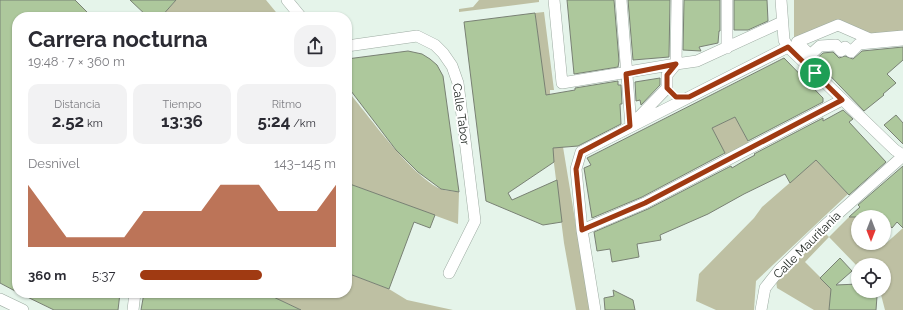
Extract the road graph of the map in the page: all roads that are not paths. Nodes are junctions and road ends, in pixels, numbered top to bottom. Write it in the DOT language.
graph roads {
  1 [pos="287,0"];
  2 [pos="554,0"];
  3 [pos="621,0"];
  4 [pos="676,0"];
  5 [pos="727,0"];
  6 [pos="781,0"];
  7 [pos="297,12"];
  8 [pos="782,22"];
  9 [pos="903,36"];
  10 [pos="903,40"];
  11 [pos="352,45"];
  12 [pos="788,47"];
  13 [pos="727,48"];
  14 [pos="676,64"];
  15 [pos="626,74"];
  16 [pos="667,88"];
  17 [pos="689,97"];
  18 [pos="842,100"];
  19 [pos="630,126"];
  20 [pos="903,155"];
  21 [pos="582,230"];
  22 [pos="449,273"];
  23 [pos="134,298"];
  24 [pos="0,299"];
  25 [pos="23,310"];
  26 [pos="133,310"];
  27 [pos="595,310"];
  28 [pos="761,310"];
  1 -- 7 [label="street"];
  2 -- 15 [label="street"];
  3 -- 15 [label="street"];
  4 -- 14 [label="street"];
  5 -- 13 [label="street"];
  6 -- 8 [label="street"];
  8 -- 12 [label="street"];
  8 -- 13 [label="street"];
  9 -- 10 [label="street"];
  11 -- 22 [label="street, Calle Tabor"];
  12 -- 17 [label="street"];
  12 -- 18 [label="street"];
  13 -- 14 [label="street"];
  14 -- 15 [label="street"];
  14 -- 16 [label="street"];
  15 -- 19 [label="street"];
  16 -- 17 [label="street"];
  16 -- 19 [label="street"];
  17 -- 19 [label="street"];
  18 -- 20 [label="street"];
  18 -- 21 [label="street"];
  19 -- 21 [label="street"];
  20 -- 28 [label="street, Calle Mauritania"];
  21 -- 27 [label="street"];
  23 -- 26 [label="street"];
  24 -- 25 [label="street"];
}
